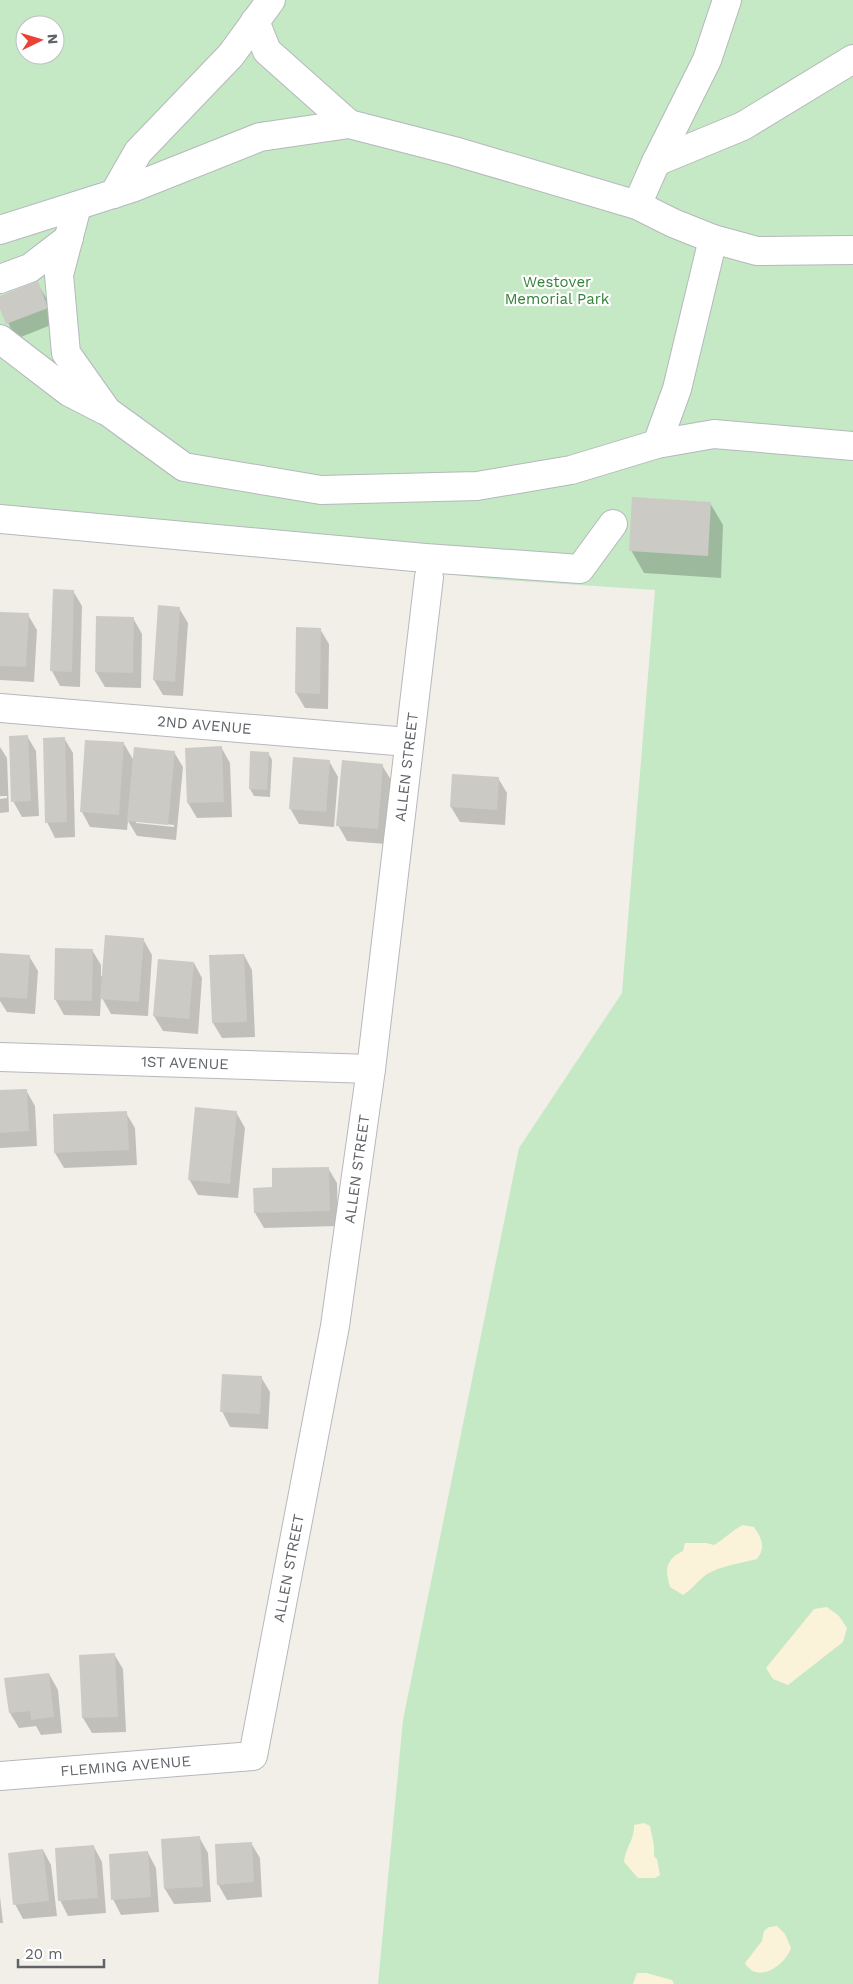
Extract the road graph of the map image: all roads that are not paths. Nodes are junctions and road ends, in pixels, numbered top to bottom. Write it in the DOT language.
graph roads {
  1 [pos="728,0"];
  2 [pos="263,11"];
  3 [pos="853,59"];
  4 [pos="349,124"];
  5 [pos="656,162"];
  6 [pos="114,194"];
  7 [pos="637,205"];
  8 [pos="77,206"];
  9 [pos="0,230"];
  10 [pos="69,238"];
  11 [pos="713,239"];
  12 [pos="853,250"];
  13 [pos="0,280"];
  14 [pos="0,339"];
  15 [pos="107,411"];
  16 [pos="657,444"];
  17 [pos="853,446"];
  18 [pos="0,519"];
  19 [pos="613,524"];
  20 [pos="429,577"];
  21 [pos="0,708"];
  22 [pos="408,742"];
  23 [pos="0,1057"];
  24 [pos="371,1069"];
  25 [pos="253,1756"];
  26 [pos="0,1776"];
  1 -- 5 [label="street"];
  2 -- 4 [label="street"];
  2 -- 6 [label="street"];
  3 -- 5 [label="street"];
  4 -- 6 [label="street"];
  4 -- 7 [label="street"];
  5 -- 7 [label="street"];
  6 -- 8 [label="street"];
  7 -- 11 [label="street"];
  8 -- 9 [label="street"];
  8 -- 10 [label="street"];
  10 -- 13 [label="street"];
  10 -- 15 [label="street"];
  11 -- 12 [label="street"];
  11 -- 16 [label="street"];
  14 -- 15 [label="street"];
  15 -- 16 [label="street"];
  16 -- 17 [label="street"];
  18 -- 19 [label="street"];
  20 -- 22 [label="street, ALLEN STREET"];
  21 -- 22 [label="street, 2ND AVENUE"];
  22 -- 24 [label="street, ALLEN STREET"];
  23 -- 24 [label="street, 1ST AVENUE"];
  24 -- 25 [label="street, ALLEN STREET"];
  25 -- 26 [label="street, FLEMING AVENUE"];
}
